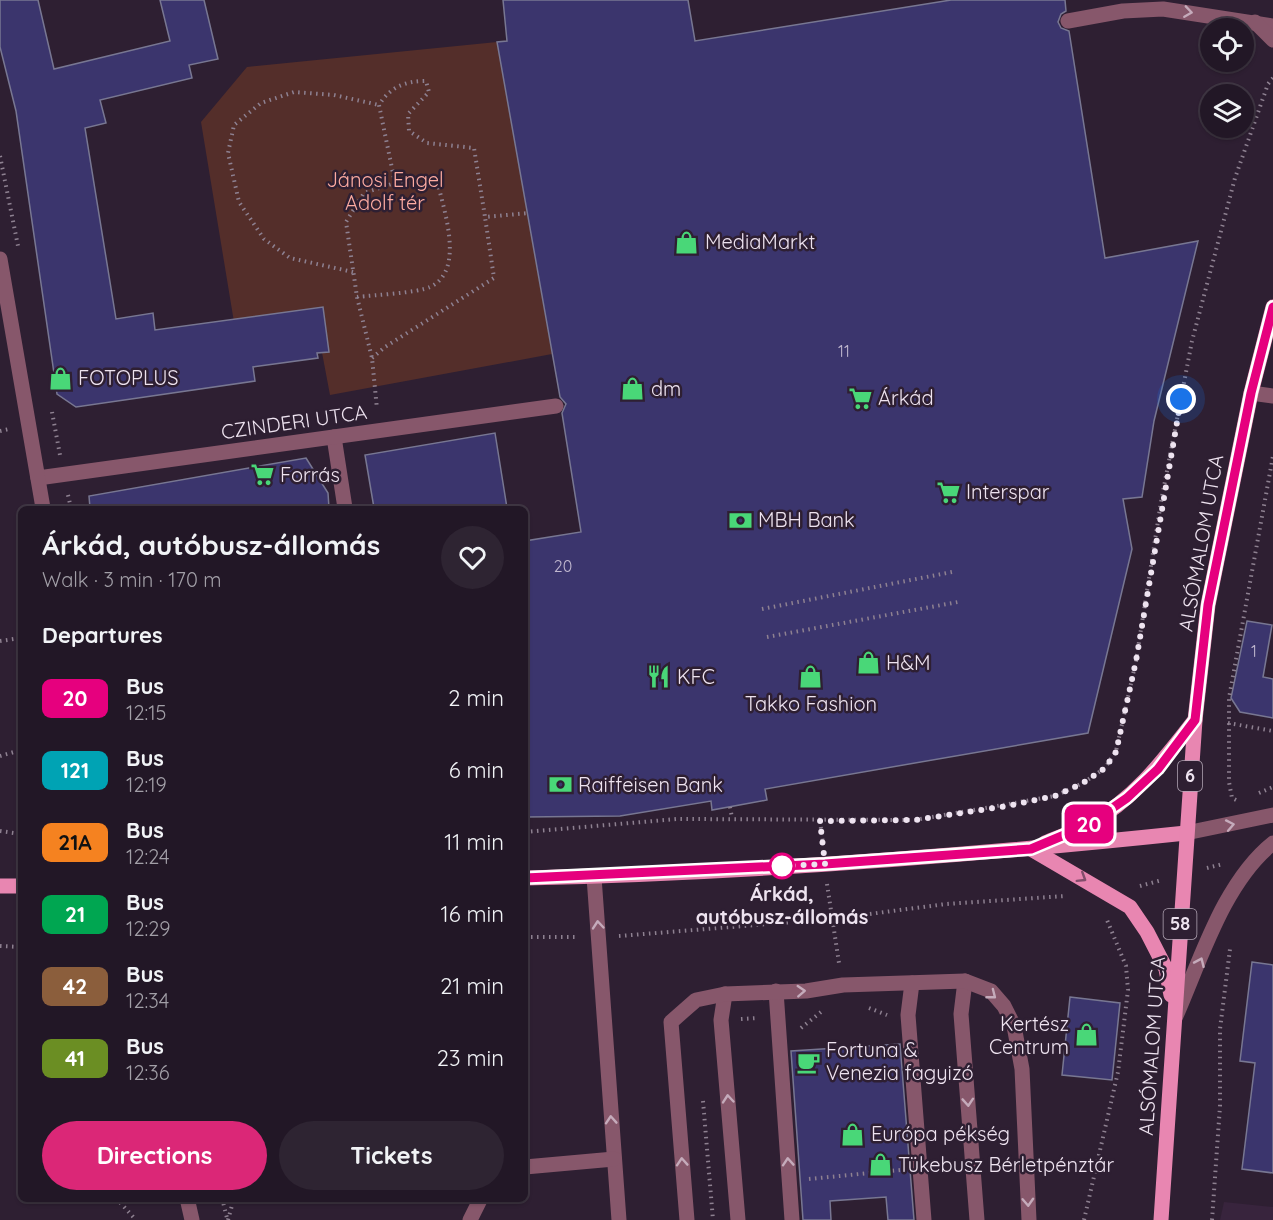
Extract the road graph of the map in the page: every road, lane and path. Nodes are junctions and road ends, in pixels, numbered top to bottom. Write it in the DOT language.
graph roads {
  1 [pos="1068,21"];
  2 [pos="1255,22"];
  3 [pos="1273,26"];
  4 [pos="1273,40"];
  5 [pos="1273,78"];
  6 [pos="379,105"];
  7 [pos="395,183"];
  8 [pos="529,213"];
  9 [pos="485,217"];
  10 [pos="0,259"];
  11 [pos="353,272"];
  12 [pos="357,297"];
  13 [pos="1273,307"];
  14 [pos="372,358"];
  15 [pos="1251,393"];
  16 [pos="1273,396"];
  17 [pos="556,406"];
  18 [pos="379,430"];
  19 [pos="334,437"];
  20 [pos="38,478"];
  21 [pos="43,506"];
  22 [pos="345,506"];
  23 [pos="952,572"];
  24 [pos="958,602"];
  25 [pos="762,609"];
  26 [pos="766,637"];
  27 [pos="18,638"];
  28 [pos="0,641"];
  29 [pos="1195,720"];
  30 [pos="1228,723"];
  31 [pos="1273,731"];
  32 [pos="18,751"];
  33 [pos="0,756"];
  34 [pos="730,807"];
  35 [pos="1273,815"];
  36 [pos="732,819"];
  37 [pos="820,821"];
  38 [pos="0,831"];
  39 [pos="528,832"];
  40 [pos="1186,833"];
  41 [pos="18,834"];
  42 [pos="1273,843"];
  43 [pos="1031,849"];
  44 [pos="825,864"];
  45 [pos="594,877"];
  46 [pos="528,878"];
  47 [pos="0,886"];
  48 [pos="18,886"];
  49 [pos="0,946"];
  50 [pos="18,947"];
  51 [pos="965,981"];
  52 [pos="912,983"];
  53 [pos="843,985"];
  54 [pos="776,991"];
  55 [pos="725,994"];
  56 [pos="1176,1016"];
  57 [pos="796,1032"];
  58 [pos="614,1159"];
  59 [pos="528,1167"];
  60 [pos="807,1168"];
  61 [pos="904,1169"];
  62 [pos="808,1179"];
  63 [pos="809,1189"];
  64 [pos="120,1202"];
  65 [pos="188,1202"];
  66 [pos="223,1202"];
  67 [pos="233,1202"];
  68 [pos="478,1202"];
  69 [pos="136,1220"];
  70 [pos="192,1220"];
  71 [pos="228,1220"];
  72 [pos="470,1220"];
  73 [pos="619,1220"];
  74 [pos="687,1220"];
  75 [pos="738,1220"];
  76 [pos="792,1220"];
  77 [pos="924,1220"];
  78 [pos="977,1220"];
  79 [pos="1029,1220"];
  80 [pos="1161,1220"];
  1 -- 2 [label="street, one-way"];
  2 -- 3 [label="street"];
  2 -- 4 [label="street"];
  5 -- 37 [label="path"];
  6 -- 7 [label="path"];
  6 -- 9 [label="path"];
  6 -- 11 [label="path"];
  7 -- 11 [label="path"];
  7 -- 12 [label="path"];
  8 -- 9 [label="path"];
  9 -- 14 [label="path"];
  10 -- 20 [label="street"];
  11 -- 12 [label="path"];
  12 -- 14 [label="path"];
  13 -- 15 [label="main road, ALSÓMALOM UTCA / 6"];
  14 -- 18 [label="path"];
  15 -- 16 [label="street"];
  15 -- 29 [label="main road, ALSÓMALOM UTCA / 6"];
  17 -- 18 [label="street, CZINDERI UTCA"];
  18 -- 19 [label="street, CZINDERI UTCA"];
  19 -- 20 [label="street, CZINDERI UTCA"];
  19 -- 22 [label="street"];
  20 -- 21 [label="street"];
  23 -- 25 [label="path"];
  24 -- 26 [label="path"];
  27 -- 28 [label="path"];
  29 -- 40 [label="main road, ALSÓMALOM UTCA / 6"];
  29 -- 43 [label="main road, 6"];
  30 -- 31 [label="path"];
  32 -- 33 [label="path"];
  34 -- 36 [label="path"];
  40 -- 35 [label="street, one-way"];
  36 -- 37 [label="path"];
  36 -- 39 [label="path"];
  37 -- 44 [label="path"];
  38 -- 41 [label="path"];
  40 -- 43 [label="main road, 6"];
  40 -- 56 [label="main road, ALSÓMALOM UTCA / 58"];
  56 -- 42 [label="street, one-way"];
  43 -- 44 [label="main road, 6"];
  43 -- 56 [label="main road, one-way"];
  44 -- 45 [label="main road, 6"];
  44 -- 53 [label="path"];
  45 -- 46 [label="main road, 6"];
  58 -- 45 [label="street, one-way"];
  47 -- 48 [label="main road"];
  49 -- 50 [label="path"];
  51 -- 52 [label="street"];
  51 -- 78 [label="street, one-way"];
  51 -- 79 [label="street, one-way"];
  52 -- 53 [label="street"];
  52 -- 77 [label="street"];
  54 -- 53 [label="street, one-way"];
  53 -- 57 [label="path"];
  54 -- 55 [label="street"];
  76 -- 54 [label="street, one-way"];
  74 -- 55 [label="street, one-way"];
  75 -- 55 [label="street, one-way"];
  56 -- 80 [label="main road, ALSÓMALOM UTCA / 58"];
  58 -- 59 [label="street"];
  58 -- 73 [label="street"];
  60 -- 62 [label="path"];
  61 -- 62 [label="path"];
  62 -- 63 [label="path"];
  64 -- 69 [label="path"];
  65 -- 70 [label="street"];
  66 -- 71 [label="path"];
  67 -- 71 [label="path"];
  68 -- 72 [label="street"];
}
